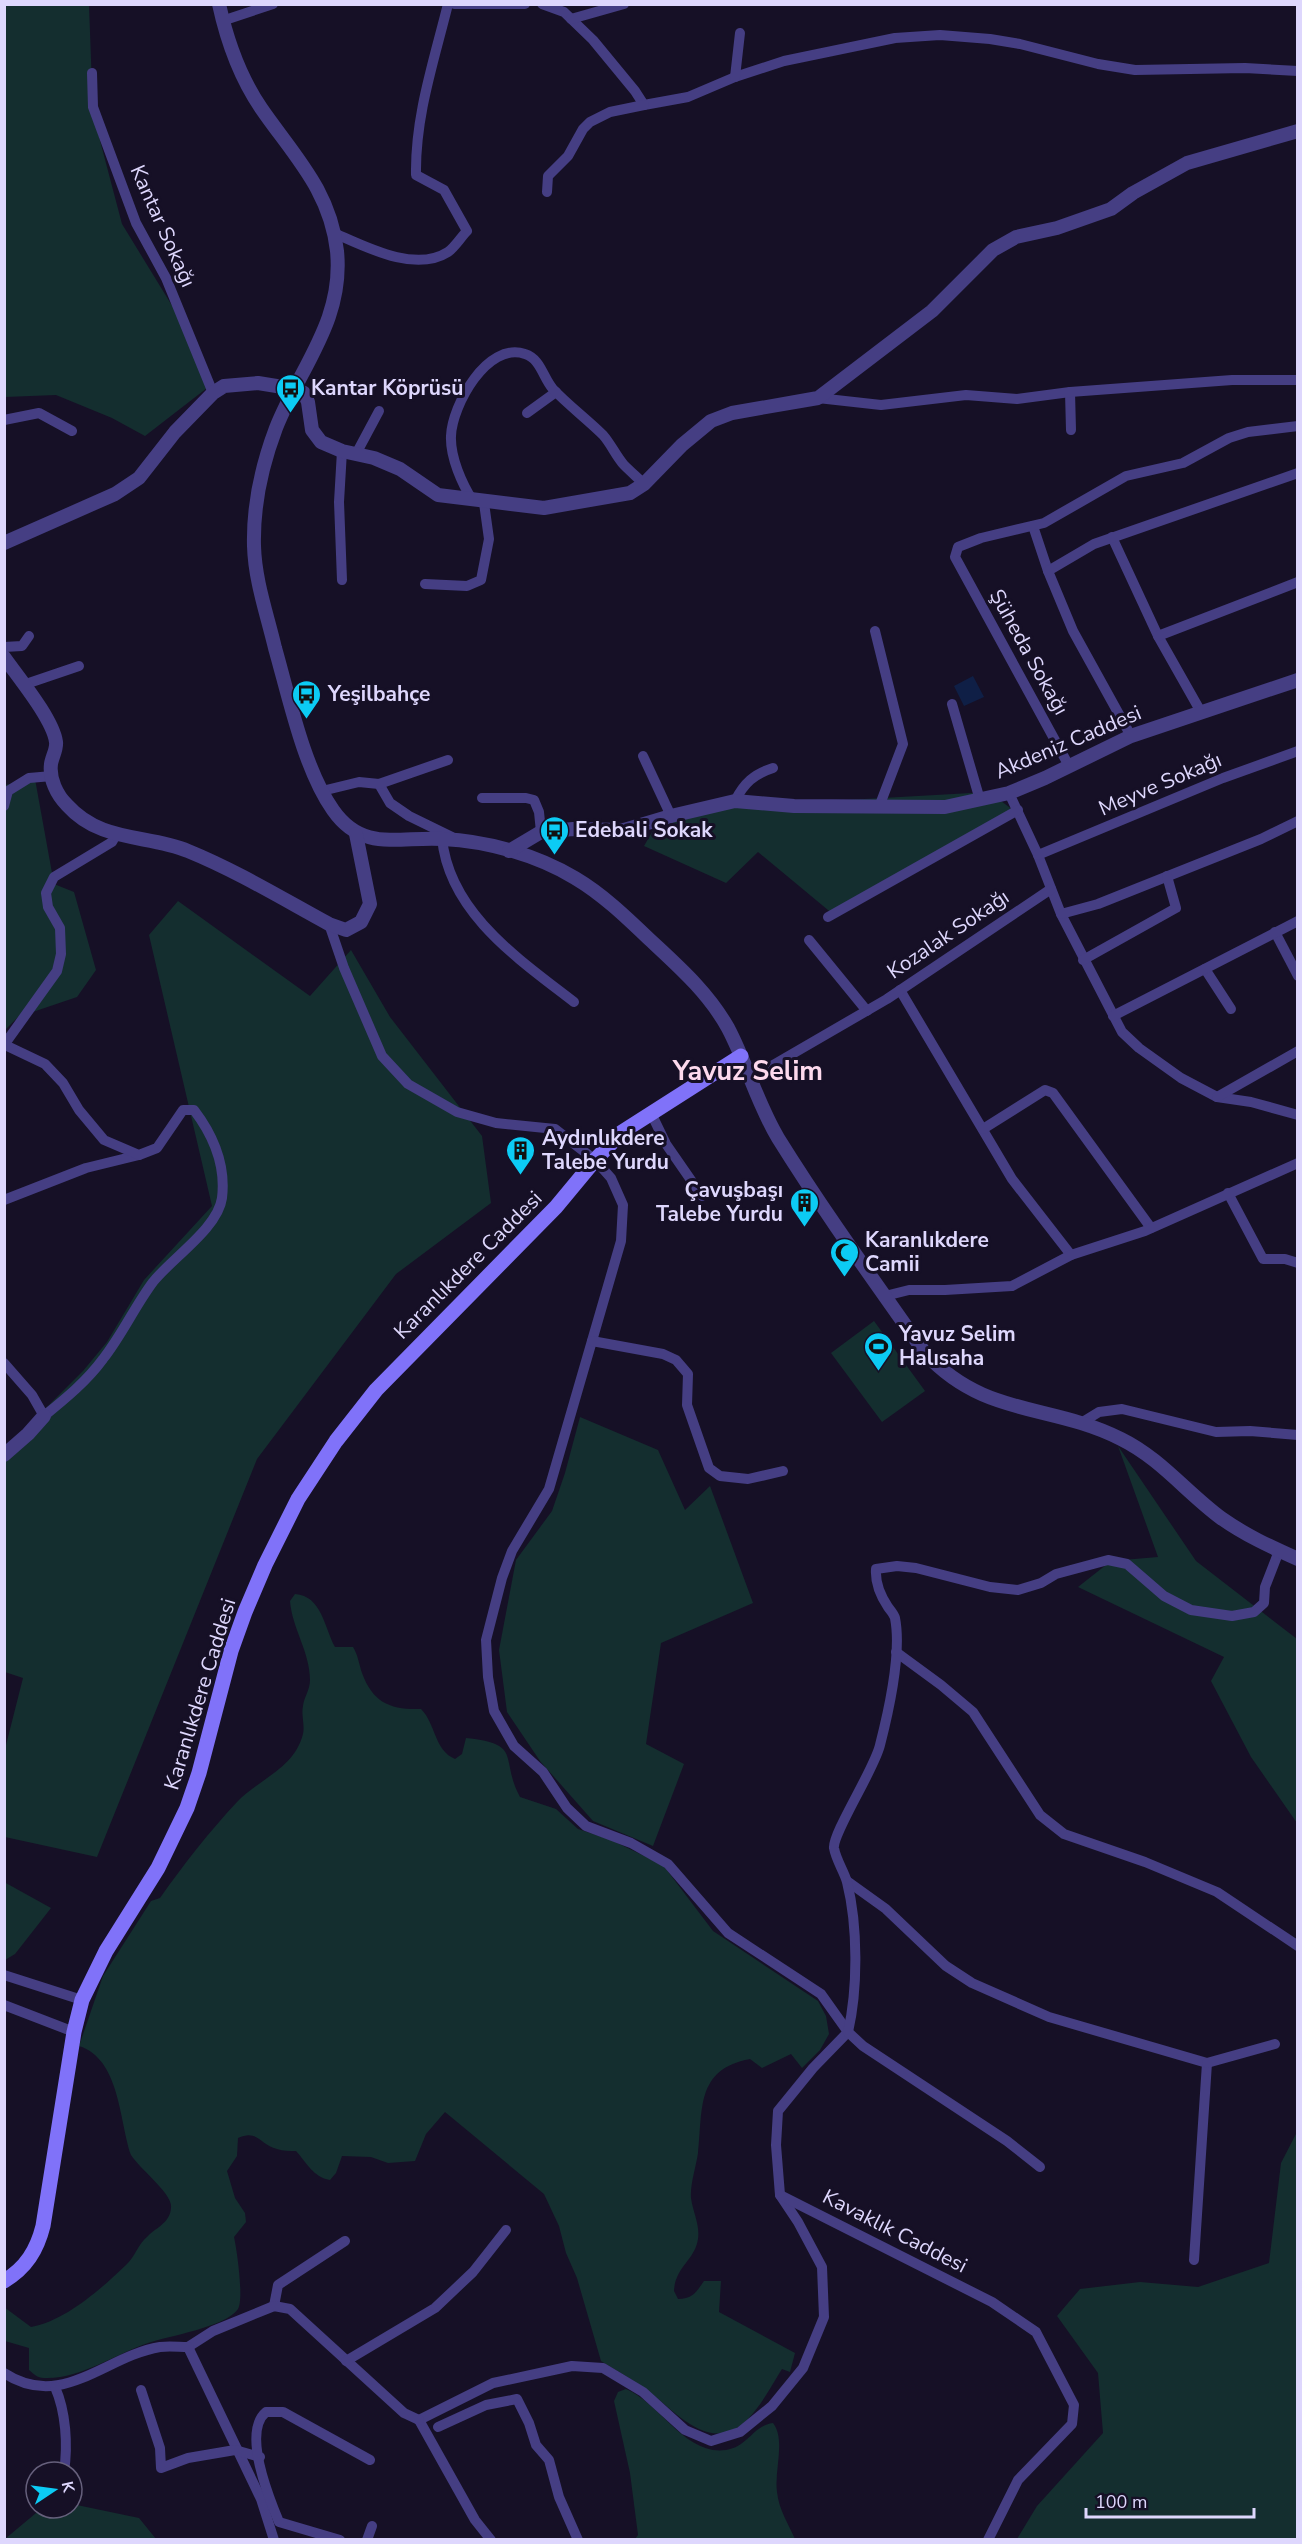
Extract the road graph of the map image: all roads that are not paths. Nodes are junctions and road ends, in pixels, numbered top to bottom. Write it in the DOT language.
graph roads {
  1 [pos="219,4"];
  2 [pos="273,4"];
  3 [pos="448,4"];
  4 [pos="454,4"];
  5 [pos="525,4"];
  6 [pos="542,4"];
  7 [pos="624,4"];
  8 [pos="571,19"];
  9 [pos="222,21"];
  10 [pos="740,33"];
  11 [pos="1298,71"];
  12 [pos="92,72"];
  13 [pos="735,77"];
  14 [pos="644,105"];
  15 [pos="1298,131"];
  16 [pos="547,192"];
  17 [pos="334,233"];
  18 [pos="1298,380"];
  19 [pos="296,388"];
  20 [pos="556,392"];
  21 [pos="1070,392"];
  22 [pos="213,393"];
  23 [pos="818,398"];
  24 [pos="379,411"];
  25 [pos="527,413"];
  26 [pos="4,420"];
  27 [pos="1298,426"];
  28 [pos="1071,430"];
  29 [pos="72,431"];
  30 [pos="349,453"];
  31 [pos="1298,473"];
  32 [pos="644,484"];
  33 [pos="479,502"];
  34 [pos="1033,526"];
  35 [pos="1112,537"];
  36 [pos="4,543"];
  37 [pos="1048,571"];
  38 [pos="342,580"];
  39 [pos="1298,582"];
  40 [pos="424,584"];
  41 [pos="875,631"];
  42 [pos="30,636"];
  43 [pos="1158,636"];
  44 [pos="4,647"];
  45 [pos="4,657"];
  46 [pos="79,666"];
  47 [pos="1298,680"];
  48 [pos="23,685"];
  49 [pos="952,704"];
  50 [pos="1201,712"];
  51 [pos="1131,736"];
  52 [pos="1298,751"];
  53 [pos="643,756"];
  54 [pos="448,760"];
  55 [pos="1069,766"];
  56 [pos="773,768"];
  57 [pos="52,776"];
  58 [pos="379,784"];
  59 [pos="322,791"];
  60 [pos="1009,793"];
  61 [pos="482,798"];
  62 [pos="980,800"];
  63 [pos="735,801"];
  64 [pos="4,806"];
  65 [pos="879,807"];
  66 [pos="1018,810"];
  67 [pos="671,816"];
  68 [pos="1298,821"];
  69 [pos="541,832"];
  70 [pos="356,834"];
  71 [pos="116,836"];
  72 [pos="442,838"];
  73 [pos="457,841"];
  74 [pos="509,852"];
  75 [pos="1038,855"];
  76 [pos="1167,876"];
  77 [pos="1051,889"];
  78 [pos="1061,914"];
  79 [pos="828,917"];
  80 [pos="1298,921"];
  81 [pos="329,924"];
  82 [pos="1275,932"];
  83 [pos="809,940"];
  84 [pos="1083,960"];
  85 [pos="1205,969"];
  86 [pos="1298,976"];
  87 [pos="900,990"];
  88 [pos="574,1002"];
  89 [pos="1231,1010"];
  90 [pos="867,1011"];
  91 [pos="1113,1016"];
  92 [pos="5,1045"];
  93 [pos="1298,1051"];
  94 [pos="741,1056"];
  95 [pos="749,1079"];
  96 [pos="1217,1097"];
  97 [pos="651,1113"];
  98 [pos="1298,1115"];
  99 [pos="982,1129"];
  100 [pos="139,1155"];
  101 [pos="595,1160"];
  102 [pos="1298,1163"];
  103 [pos="1228,1193"];
  104 [pos="702,1196"];
  105 [pos="4,1200"];
  106 [pos="1151,1228"];
  107 [pos="1071,1255"];
  108 [pos="1298,1263"];
  109 [pos="885,1296"];
  110 [pos="592,1341"];
  111 [pos="4,1363"];
  112 [pos="44,1416"];
  113 [pos="1081,1423"];
  114 [pos="1298,1435"];
  115 [pos="4,1455"];
  116 [pos="783,1471"];
  117 [pos="1279,1551"];
  118 [pos="1298,1559"];
  119 [pos="896,1652"];
  120 [pos="847,1881"];
  121 [pos="1298,1946"];
  122 [pos="4,1975"];
  123 [pos="82,2000"];
  124 [pos="4,2005"];
  125 [pos="74,2032"];
  126 [pos="848,2032"];
  127 [pos="1275,2044"];
  128 [pos="1207,2063"];
  129 [pos="1040,2167"];
  130 [pos="780,2194"];
  131 [pos="506,2230"];
  132 [pos="345,2241"];
  133 [pos="1194,2260"];
  134 [pos="4,2281"];
  135 [pos="274,2306"];
  136 [pos="188,2347"];
  137 [pos="346,2361"];
  138 [pos="4,2373"];
  139 [pos="54,2387"];
  140 [pos="141,2390"];
  141 [pos="419,2420"];
  142 [pos="438,2427"];
  143 [pos="236,2450"];
  144 [pos="260,2457"];
  145 [pos="66,2460"];
  146 [pos="370,2460"];
  147 [pos="372,2526"];
  148 [pos="274,2540"];
  149 [pos="340,2540"];
  150 [pos="367,2540"];
  151 [pos="491,2540"];
  152 [pos="579,2540"];
  153 [pos="988,2540"];
  1 -- 9 [label="street"];
  2 -- 9 [label="street"];
  3 -- 17 [label="street"];
  4 -- 5 [label="street"];
  6 -- 8 [label="street"];
  7 -- 8 [label="street"];
  8 -- 14 [label="street"];
  9 -- 17 [label="street"];
  10 -- 13 [label="street"];
  11 -- 13 [label="street"];
  12 -- 22 [label="street, Kantar Sokağı"];
  13 -- 14 [label="street"];
  14 -- 16 [label="street"];
  15 -- 23 [label="street"];
  17 -- 19 [label="street"];
  18 -- 21 [label="street"];
  19 -- 22 [label="street"];
  19 -- 30 [label="street"];
  19 -- 59 [label="street"];
  20 -- 25 [label="street"];
  20 -- 32 [label="street"];
  20 -- 33 [label="street"];
  21 -- 23 [label="street"];
  21 -- 28 [label="street"];
  22 -- 36 [label="street"];
  23 -- 32 [label="street"];
  24 -- 30 [label="street"];
  26 -- 29 [label="street"];
  27 -- 34 [label="street"];
  30 -- 33 [label="street"];
  30 -- 38 [label="street"];
  31 -- 35 [label="street"];
  32 -- 33 [label="street"];
  33 -- 40 [label="street"];
  34 -- 37 [label="street"];
  34 -- 55 [label="street, Şüheda Sokağı"];
  35 -- 37 [label="street"];
  35 -- 43 [label="street"];
  37 -- 51 [label="street"];
  39 -- 43 [label="street"];
  41 -- 65 [label="street"];
  42 -- 44 [label="street"];
  43 -- 50 [label="street"];
  45 -- 48 [label="street"];
  46 -- 48 [label="street"];
  47 -- 50 [label="street, Akdeniz Caddesi"];
  48 -- 57 [label="street"];
  49 -- 62 [label="street"];
  50 -- 51 [label="street, Akdeniz Caddesi"];
  51 -- 55 [label="street, Akdeniz Caddesi"];
  52 -- 75 [label="street, Meyve Sokağı"];
  53 -- 67 [label="street"];
  54 -- 58 [label="street"];
  55 -- 60 [label="street, Akdeniz Caddesi"];
  56 -- 63 [label="street"];
  57 -- 64 [label="street"];
  57 -- 71 [label="street"];
  58 -- 59 [label="street"];
  58 -- 73 [label="street"];
  59 -- 70 [label="street"];
  60 -- 62 [label="street, Akdeniz Caddesi"];
  60 -- 66 [label="street"];
  61 -- 69 [label="street"];
  62 -- 65 [label="street, Akdeniz Caddesi"];
  63 -- 65 [label="street, Akdeniz Caddesi"];
  63 -- 67 [label="street, Akdeniz Caddesi"];
  66 -- 75 [label="street"];
  66 -- 79 [label="street"];
  67 -- 69 [label="street, Akdeniz Caddesi"];
  68 -- 76 [label="street"];
  69 -- 74 [label="street"];
  70 -- 72 [label="street"];
  70 -- 81 [label="street"];
  71 -- 81 [label="street"];
  71 -- 92 [label="street"];
  72 -- 73 [label="street"];
  72 -- 88 [label="street"];
  73 -- 74 [label="street"];
  74 -- 94 [label="street"];
  75 -- 77 [label="street"];
  76 -- 78 [label="street"];
  76 -- 84 [label="street"];
  77 -- 78 [label="street"];
  77 -- 87 [label="street, Kozalak Sokağı"];
  78 -- 84 [label="street"];
  80 -- 82 [label="street"];
  81 -- 101 [label="street"];
  82 -- 85 [label="street"];
  82 -- 86 [label="street"];
  83 -- 90 [label="street"];
  84 -- 91 [label="street"];
  85 -- 89 [label="street"];
  85 -- 91 [label="street"];
  87 -- 90 [label="street, Kozalak Sokağı"];
  87 -- 99 [label="street"];
  90 -- 95 [label="street, Kozalak Sokağı"];
  91 -- 96 [label="street"];
  92 -- 100 [label="street"];
  93 -- 96 [label="street"];
  94 -- 95 [label="street"];
  94 -- 97 [label="main road, Karanlıkdere Caddesi"];
  95 -- 109 [label="street"];
  96 -- 98 [label="street"];
  97 -- 101 [label="main road, Karanlıkdere Caddesi"];
  97 -- 104 [label="street"];
  99 -- 106 [label="street"];
  99 -- 107 [label="street"];
  100 -- 105 [label="street"];
  100 -- 112 [label="street"];
  101 -- 110 [label="street"];
  101 -- 123 [label="main road, Karanlıkdere Caddesi"];
  102 -- 103 [label="street"];
  103 -- 106 [label="street"];
  103 -- 108 [label="street"];
  106 -- 107 [label="street"];
  107 -- 109 [label="street"];
  109 -- 113 [label="street"];
  110 -- 116 [label="street"];
  110 -- 126 [label="street"];
  111 -- 112 [label="street"];
  112 -- 115 [label="street"];
  113 -- 114 [label="street"];
  113 -- 117 [label="street"];
  117 -- 118 [label="street"];
  117 -- 119 [label="street"];
  119 -- 120 [label="street"];
  119 -- 121 [label="street"];
  120 -- 126 [label="street"];
  120 -- 128 [label="street"];
  122 -- 123 [label="street"];
  123 -- 125 [label="main road, Karanlıkdere Caddesi"];
  124 -- 125 [label="street"];
  125 -- 134 [label="main road, Karanlıkdere Caddesi"];
  126 -- 129 [label="street"];
  126 -- 130 [label="street"];
  127 -- 128 [label="street"];
  128 -- 133 [label="street"];
  130 -- 141 [label="street"];
  130 -- 153 [label="street, Kavaklık Caddesi"];
  131 -- 137 [label="street"];
  132 -- 135 [label="street"];
  135 -- 136 [label="street"];
  135 -- 137 [label="street"];
  136 -- 139 [label="street"];
  136 -- 143 [label="street"];
  137 -- 141 [label="street"];
  138 -- 139 [label="street"];
  139 -- 145 [label="street"];
  140 -- 143 [label="street"];
  141 -- 151 [label="street"];
  142 -- 152 [label="street"];
  143 -- 144 [label="street"];
  143 -- 148 [label="street"];
  144 -- 146 [label="street"];
  144 -- 149 [label="street"];
  147 -- 150 [label="street"];
}
